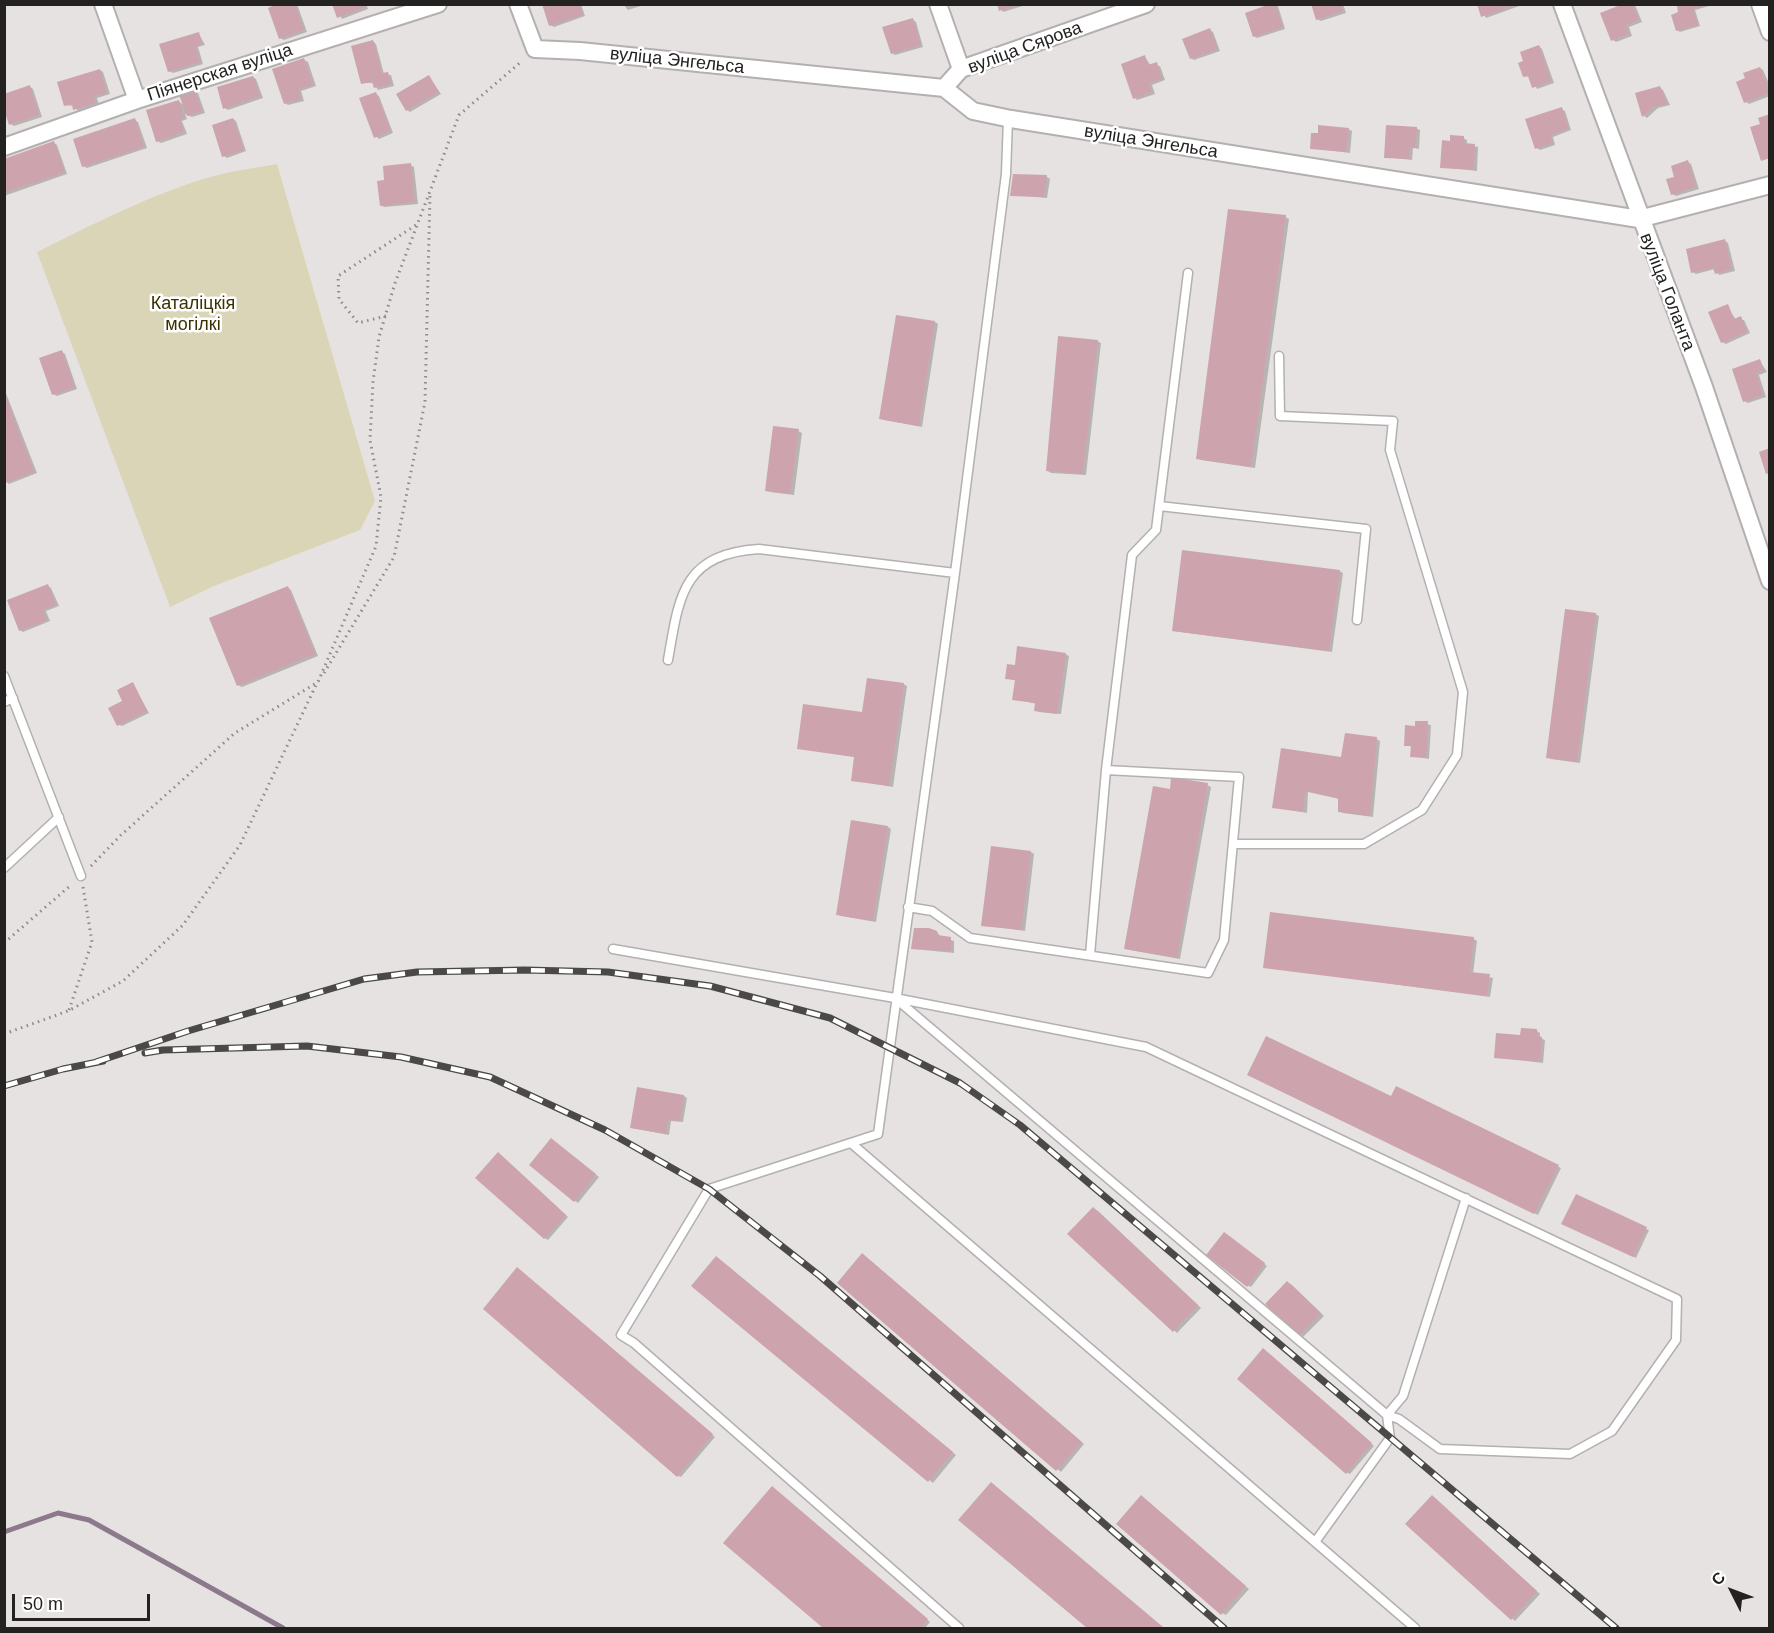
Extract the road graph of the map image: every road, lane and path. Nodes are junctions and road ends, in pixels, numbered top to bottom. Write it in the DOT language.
graph roads {
  1 [pos="103,4"];
  2 [pos="438,4"];
  3 [pos="518,4"];
  4 [pos="938,4"];
  5 [pos="1146,4"];
  6 [pos="1562,4"];
  7 [pos="1760,4"];
  8 [pos="1770,32"];
  9 [pos="535,49"];
  10 [pos="961,69"];
  11 [pos="944,88"];
  12 [pos="137,100"];
  13 [pos="1008,119"];
  14 [pos="4,147"];
  15 [pos="1770,184"];
  16 [pos="430,190"];
  17 [pos="1639,219"];
  18 [pos="418,224"];
  19 [pos="1188,273"];
  20 [pos="386,316"];
  21 [pos="1279,356"];
  22 [pos="1159,506"];
  23 [pos="955,573"];
  24 [pos="1770,580"];
  25 [pos="1357,620"];
  26 [pos="668,660"];
  27 [pos="4,676"];
  28 [pos="318,682"];
  29 [pos="9,700"];
  30 [pos="1106,770"];
  31 [pos="59,818"];
  32 [pos="1233,844"];
  33 [pos="4,868"];
  34 [pos="81,876"];
  35 [pos="908,907"];
  36 [pos="4,943"];
  37 [pos="613,949"];
  38 [pos="1090,955"];
  39 [pos="895,998"];
  40 [pos="68,1011"];
  41 [pos="4,1034"];
  42 [pos="851,1143"];
  43 [pos="1466,1198"];
  44 [pos="1387,1415"];
  45 [pos="1315,1542"];
  46 [pos="959,1629"];
  47 [pos="1415,1629"];
  1 -- 12 [label="street"];
  2 -- 12 [label="street, Піянерская вуліца"];
  3 -- 9 [label="street"];
  4 -- 10 [label="street"];
  5 -- 10 [label="street, вуліца Сярова"];
  6 -- 17 [label="street, вуліца Голанта"];
  7 -- 8 [label="street"];
  9 -- 11 [label="street, вуліца Энгельса"];
  9 -- 16 [label="path"];
  10 -- 11 [label="street, вуліца Сярова"];
  11 -- 13 [label="street, вуліца Энгельса"];
  12 -- 14 [label="street, Піянерская вуліца"];
  13 -- 17 [label="street, вуліца Энгельса"];
  13 -- 23 [label="lane"];
  15 -- 17 [label="street, вуліца Энгельса"];
  16 -- 18 [label="path"];
  16 -- 28 [label="path"];
  17 -- 24 [label="street, вуліца Голанта"];
  18 -- 20 [label="path"];
  18 -- 20 [label="path"];
  19 -- 22 [label="lane"];
  20 -- 28 [label="path"];
  21 -- 32 [label="lane"];
  22 -- 25 [label="lane"];
  22 -- 30 [label="lane"];
  23 -- 26 [label="lane"];
  23 -- 35 [label="lane"];
  27 -- 29 [label="lane"];
  28 -- 34 [label="path"];
  28 -- 40 [label="path"];
  29 -- 31 [label="lane"];
  30 -- 32 [label="lane"];
  30 -- 38 [label="lane"];
  31 -- 33 [label="lane"];
  31 -- 34 [label="lane"];
  32 -- 38 [label="lane"];
  34 -- 36 [label="path"];
  34 -- 40 [label="path"];
  35 -- 38 [label="lane"];
  35 -- 39 [label="lane"];
  37 -- 39 [label="lane"];
  39 -- 42 [label="lane"];
  39 -- 43 [label="lane"];
  39 -- 44 [label="lane"];
  40 -- 41 [label="path"];
  42 -- 45 [label="lane"];
  42 -- 46 [label="lane"];
  43 -- 44 [label="lane"];
  43 -- 44 [label="lane"];
  44 -- 45 [label="lane"];
  45 -- 47 [label="lane"];
}
